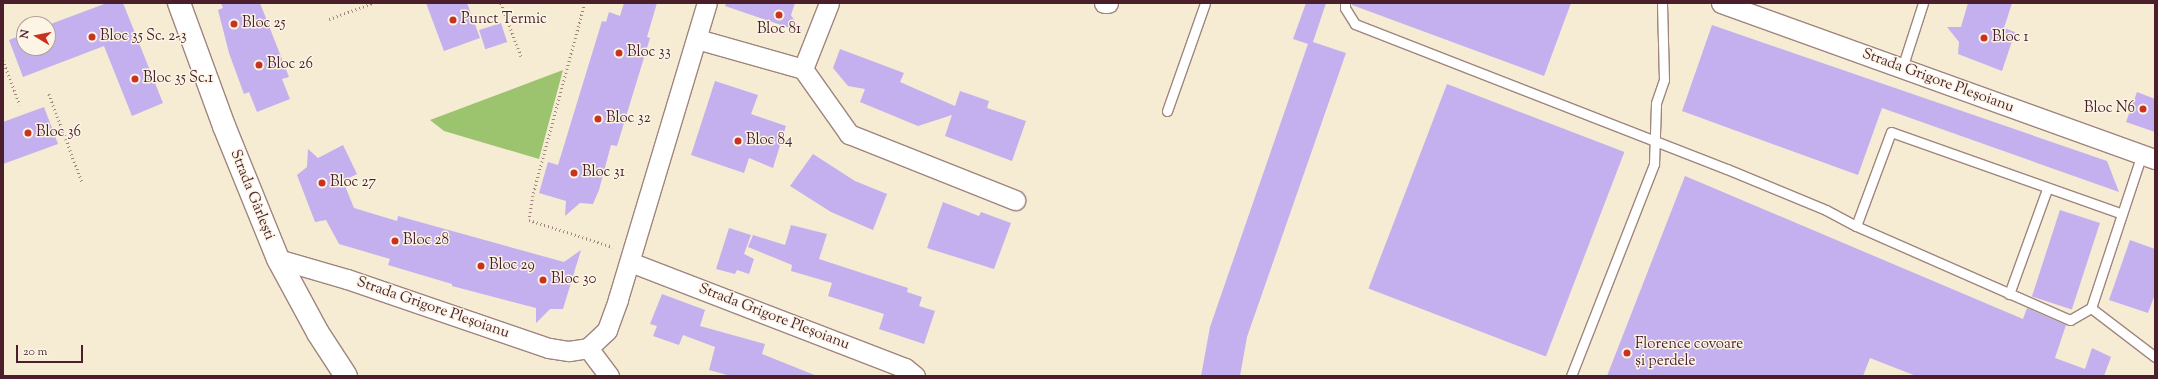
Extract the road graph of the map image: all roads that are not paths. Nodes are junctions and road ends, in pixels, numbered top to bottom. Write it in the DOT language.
graph roads {
  1 [pos="179,3"];
  2 [pos="707,3"];
  3 [pos="829,3"];
  4 [pos="1104,3"];
  5 [pos="1108,3"];
  6 [pos="1205,3"];
  7 [pos="1345,3"];
  8 [pos="1662,3"];
  9 [pos="1721,3"];
  10 [pos="1923,3"];
  11 [pos="697,39"];
  12 [pos="1902,68"];
  13 [pos="803,69"];
  14 [pos="1167,111"];
  15 [pos="1655,140"];
  16 [pos="2149,157"];
  17 [pos="2047,189"];
  18 [pos="1015,200"];
  19 [pos="2122,214"];
  20 [pos="1856,226"];
  21 [pos="632,258"];
  22 [pos="278,259"];
  23 [pos="2009,294"];
  24 [pos="2091,308"];
  25 [pos="588,348"];
  26 [pos="2155,357"];
  27 [pos="346,376"];
  28 [pos="609,376"];
  29 [pos="915,376"];
  30 [pos="1571,376"];
  1 -- 22 [label="street, Strada Gârlești"];
  2 -- 11 [label="street"];
  3 -- 13 [label="street"];
  4 -- 5 [label="street"];
  6 -- 14 [label="lane"];
  7 -- 15 [label="lane"];
  8 -- 15 [label="lane"];
  9 -- 12 [label="street, Strada Grigore Pleșoianu"];
  10 -- 12 [label="lane"];
  11 -- 13 [label="street"];
  11 -- 21 [label="street"];
  12 -- 16 [label="street, Strada Grigore Pleșoianu"];
  13 -- 18 [label="street"];
  15 -- 20 [label="lane"];
  15 -- 30 [label="lane"];
  16 -- 19 [label="lane"];
  17 -- 19 [label="lane"];
  17 -- 20 [label="lane"];
  17 -- 23 [label="lane"];
  19 -- 24 [label="lane"];
  20 -- 23 [label="lane"];
  21 -- 25 [label="street"];
  21 -- 29 [label="street, Strada Grigore Pleșoianu"];
  22 -- 25 [label="street, Strada Grigore Pleșoianu"];
  22 -- 27 [label="street, Strada Gârlești"];
  23 -- 24 [label="lane"];
  24 -- 26 [label="lane"];
  25 -- 28 [label="street"];
}
